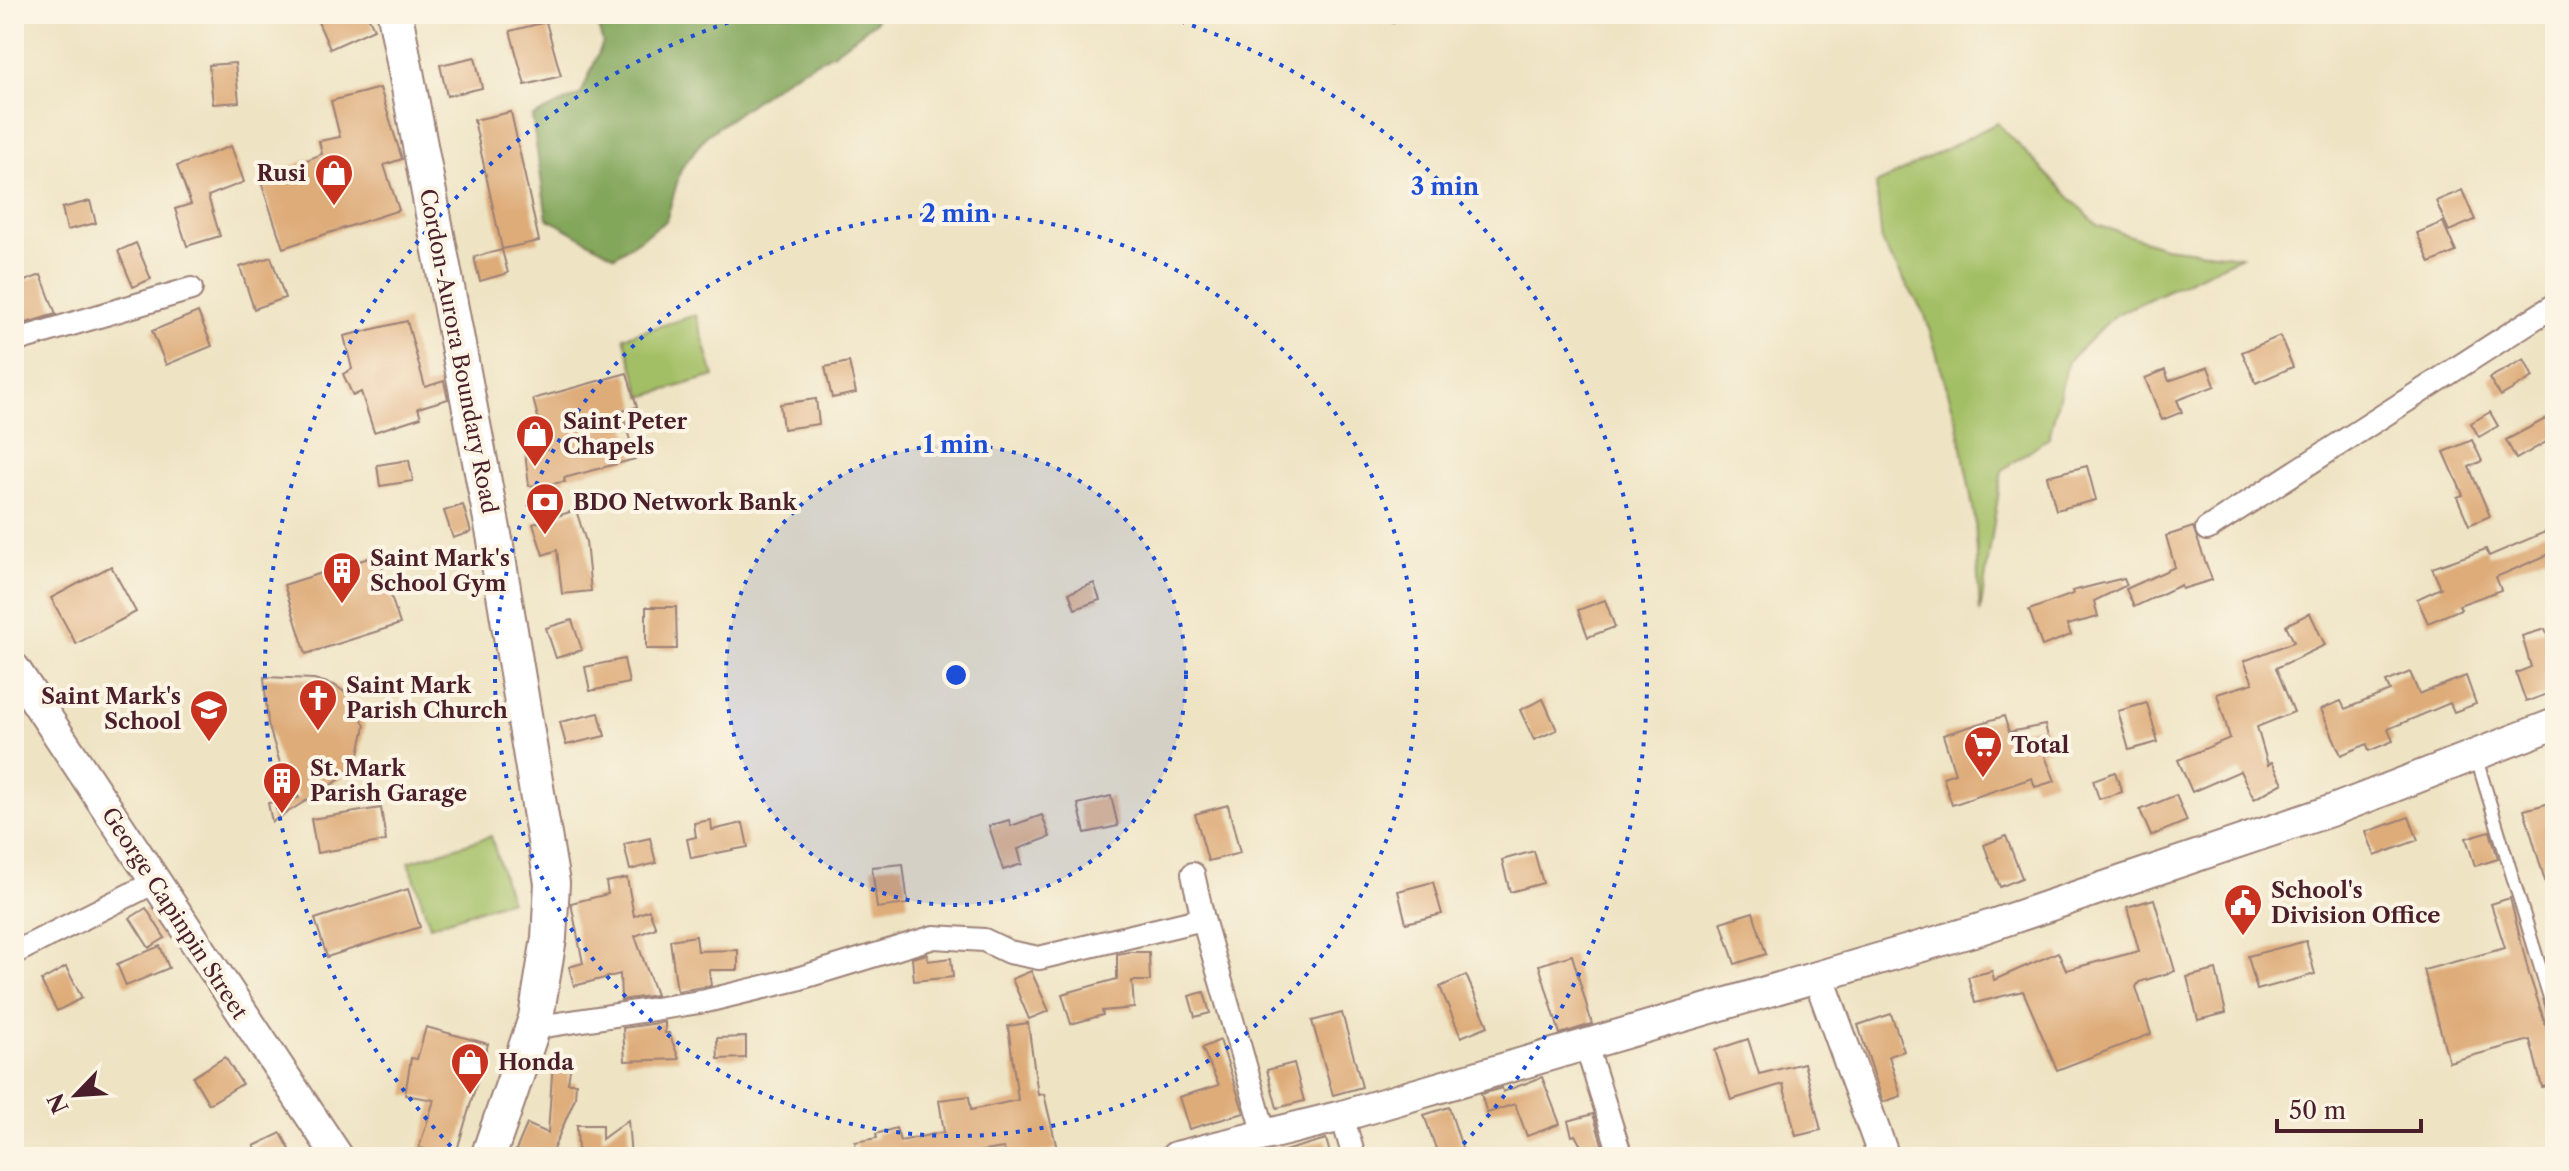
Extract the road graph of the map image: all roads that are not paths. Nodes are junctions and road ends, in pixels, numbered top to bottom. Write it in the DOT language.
graph roads {
  1 [pos="395,14"];
  2 [pos="191,289"];
  3 [pos="2555,305"];
  4 [pos="14,341"];
  5 [pos="2207,529"];
  6 [pos="14,668"];
  7 [pos="2554,729"];
  8 [pos="2475,754"];
  9 [pos="1193,874"];
  10 [pos="155,882"];
  11 [pos="1203,919"];
  12 [pos="14,953"];
  13 [pos="1819,978"];
  14 [pos="2555,1016"];
  15 [pos="532,1028"];
  16 [pos="1586,1045"];
  17 [pos="1342,1116"];
  18 [pos="1265,1135"];
  19 [pos="338,1157"];
  20 [pos="488,1157"];
  21 [pos="1176,1157"];
  22 [pos="1354,1157"];
  23 [pos="1621,1157"];
  24 [pos="1884,1157"];
  1 -- 15 [label="main road, Cordon-Aurora Boundary Road"];
  2 -- 4 [label="street"];
  3 -- 5 [label="street"];
  6 -- 10 [label="main road, George Capinpin Street"];
  7 -- 8 [label="main road"];
  8 -- 13 [label="main road"];
  8 -- 14 [label="lane"];
  9 -- 11 [label="street"];
  10 -- 12 [label="street"];
  10 -- 19 [label="main road, George Capinpin Street"];
  11 -- 15 [label="street"];
  11 -- 18 [label="street"];
  13 -- 16 [label="main road"];
  13 -- 24 [label="main road"];
  15 -- 20 [label="main road, Cordon-Aurora Boundary Road"];
  16 -- 17 [label="main road"];
  16 -- 23 [label="street"];
  17 -- 18 [label="main road"];
  17 -- 22 [label="street"];
  18 -- 21 [label="main road"];
}
